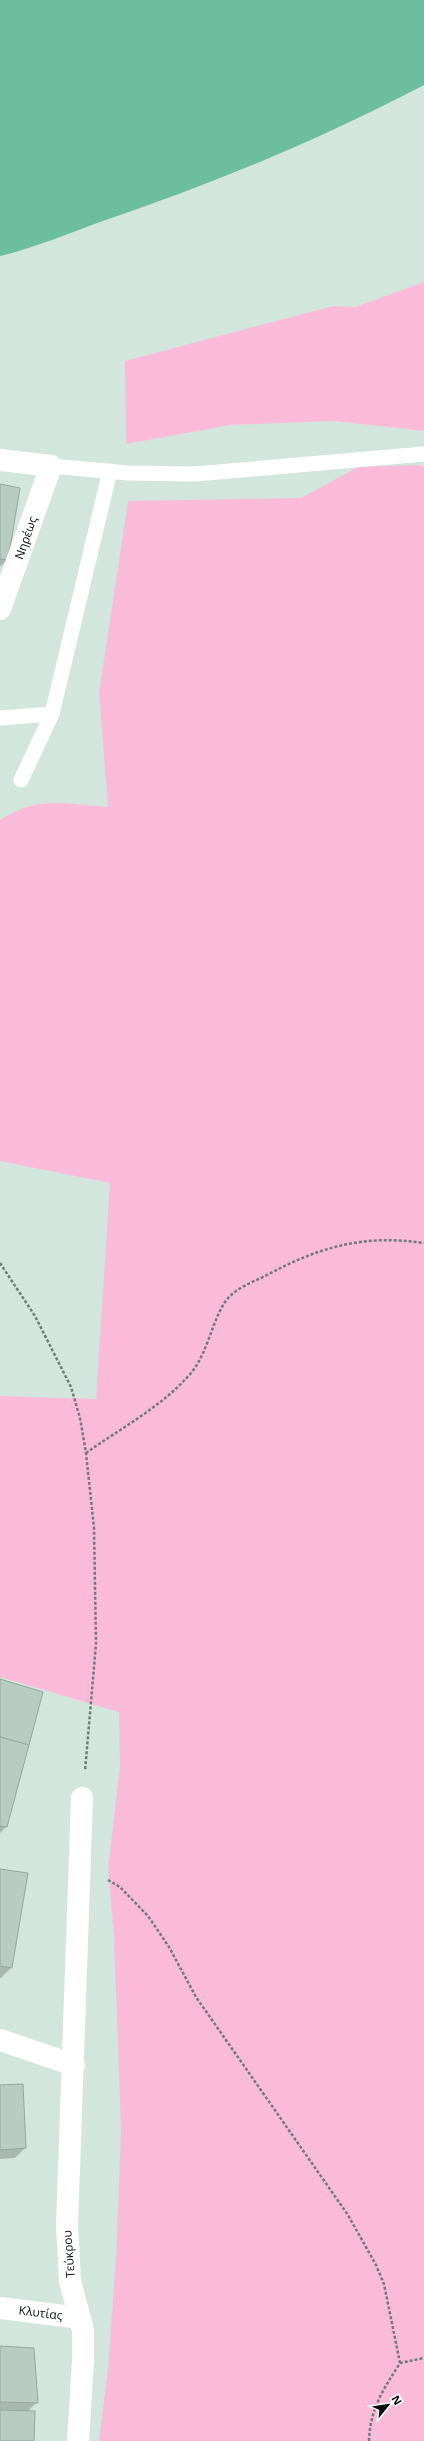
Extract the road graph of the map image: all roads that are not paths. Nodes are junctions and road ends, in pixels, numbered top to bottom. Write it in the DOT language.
graph roads {
  1 [pos="424,454"];
  2 [pos="0,460"];
  3 [pos="51,466"];
  4 [pos="110,471"];
  5 [pos="0,609"];
  6 [pos="52,714"];
  7 [pos="0,718"];
  8 [pos="21,780"];
  9 [pos="82,1798"];
  10 [pos="0,2040"];
  11 [pos="74,2065"];
  12 [pos="0,2308"];
  13 [pos="80,2318"];
  14 [pos="78,2441"];
  1 -- 4 [label="lane"];
  2 -- 3 [label="street"];
  3 -- 4 [label="lane"];
  3 -- 5 [label="street, Νηρέως"];
  4 -- 6 [label="lane"];
  6 -- 7 [label="lane"];
  6 -- 8 [label="lane"];
  9 -- 11 [label="street, Τεύκρου"];
  10 -- 11 [label="street"];
  11 -- 13 [label="street, Τεύκρου"];
  12 -- 13 [label="street, Κλυτίας"];
  13 -- 14 [label="street, Τεύκρου"];
}
